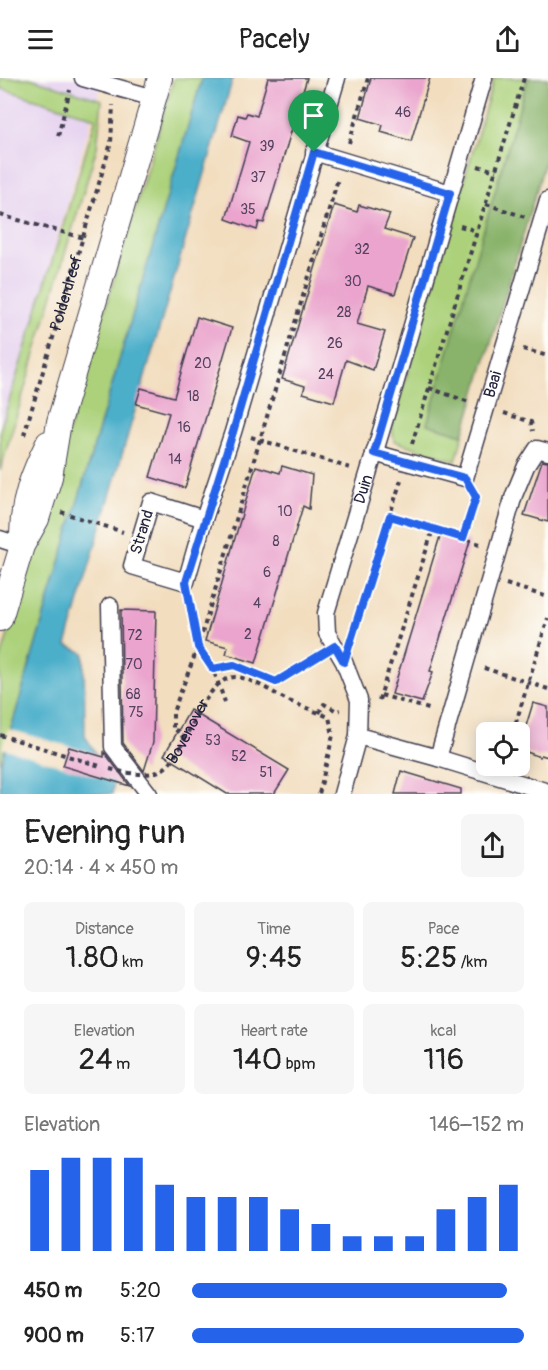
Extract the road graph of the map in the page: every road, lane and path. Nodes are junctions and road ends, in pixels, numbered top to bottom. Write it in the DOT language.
graph roads {
  1 [pos="336,78"];
  2 [pos="368,78"];
  3 [pos="484,78"];
  4 [pos="524,78"];
  5 [pos="77,81"];
  6 [pos="116,87"];
  7 [pos="157,88"];
  8 [pos="58,136"];
  9 [pos="314,152"];
  10 [pos="344,161"];
  11 [pos="450,193"];
  12 [pos="548,200"];
  13 [pos="486,204"];
  14 [pos="0,215"];
  15 [pos="541,223"];
  16 [pos="84,238"];
  17 [pos="505,344"];
  18 [pos="548,356"];
  19 [pos="233,432"];
  20 [pos="23,440"];
  21 [pos="259,440"];
  22 [pos="548,452"];
  23 [pos="374,453"];
  24 [pos="407,461"];
  25 [pos="368,474"];
  26 [pos="465,478"];
  27 [pos="65,513"];
  28 [pos="390,516"];
  29 [pos="204,519"];
  30 [pos="108,527"];
  31 [pos="433,529"];
  32 [pos="463,538"];
  33 [pos="11,543"];
  34 [pos="498,550"];
  35 [pos="490,579"];
  36 [pos="186,582"];
  37 [pos="548,597"];
  38 [pos="110,606"];
  39 [pos="548,618"];
  40 [pos="0,619"];
  41 [pos="335,646"];
  42 [pos="198,647"];
  43 [pos="344,662"];
  44 [pos="466,662"];
  45 [pos="213,669"];
  46 [pos="528,682"];
  47 [pos="548,689"];
  48 [pos="381,695"];
  49 [pos="225,702"];
  50 [pos="337,711"];
  51 [pos="319,713"];
  52 [pos="450,716"];
  53 [pos="516,722"];
  54 [pos="0,735"];
  55 [pos="363,737"];
  56 [pos="184,739"];
  57 [pos="438,758"];
  58 [pos="548,792"];
  59 [pos="149,794"];
  60 [pos="319,794"];
  61 [pos="342,794"];
  1 -- 9 [label="street"];
  2 -- 10 [label="path"];
  3 -- 11 [label="street, Duin"];
  4 -- 13 [label="path"];
  5 -- 6 [label="street"];
  5 -- 8 [label="path"];
  6 -- 7 [label="street"];
  6 -- 16 [label="path, Polderdreef"];
  7 -- 33 [label="street, Polderdreef"];
  9 -- 10 [label="street"];
  9 -- 19 [label="street"];
  10 -- 11 [label="street"];
  10 -- 21 [label="path"];
  11 -- 23 [label="street, Duin"];
  12 -- 15 [label="street, Baai"];
  13 -- 15 [label="path"];
  13 -- 24 [label="path"];
  14 -- 16 [label="path"];
  15 -- 17 [label="street, Baai"];
  16 -- 20 [label="path, Polderdreef"];
  17 -- 18 [label="path"];
  17 -- 26 [label="street, Baai"];
  19 -- 21 [label="path"];
  19 -- 29 [label="street"];
  21 -- 25 [label="path"];
  21 -- 42 [label="path"];
  22 -- 34 [label="street"];
  23 -- 24 [label="street"];
  23 -- 25 [label="street, Duin"];
  24 -- 26 [label="street"];
  24 -- 28 [label="path"];
  25 -- 41 [label="street, Duin"];
  26 -- 32 [label="path"];
  27 -- 30 [label="path"];
  28 -- 31 [label="path"];
  28 -- 43 [label="path"];
  29 -- 36 [label="street"];
  29 -- 36 [label="street, Strand"];
  31 -- 32 [label="path"];
  31 -- 48 [label="path"];
  32 -- 34 [label="path"];
  33 -- 40 [label="street, Polderdreef"];
  34 -- 35 [label="street"];
  35 -- 37 [label="path"];
  35 -- 44 [label="street"];
  36 -- 42 [label="path"];
  38 -- 59 [label="street"];
  39 -- 46 [label="path"];
  41 -- 43 [label="street, Duin"];
  41 -- 45 [label="path"];
  42 -- 45 [label="path"];
  42 -- 56 [label="path"];
  43 -- 55 [label="street, Duin"];
  44 -- 46 [label="path"];
  44 -- 52 [label="street"];
  45 -- 49 [label="path"];
  46 -- 47 [label="path"];
  46 -- 53 [label="path"];
  48 -- 52 [label="path"];
  48 -- 55 [label="path"];
  50 -- 51 [label="path"];
  51 -- 56 [label="path, Bovenover, bridge"];
  51 -- 60 [label="path"];
  52 -- 57 [label="street"];
  54 -- 56 [label="path, Bovenover, bridge"];
  55 -- 57 [label="street"];
  55 -- 61 [label="street, Duin"];
  57 -- 58 [label="street"];
}
